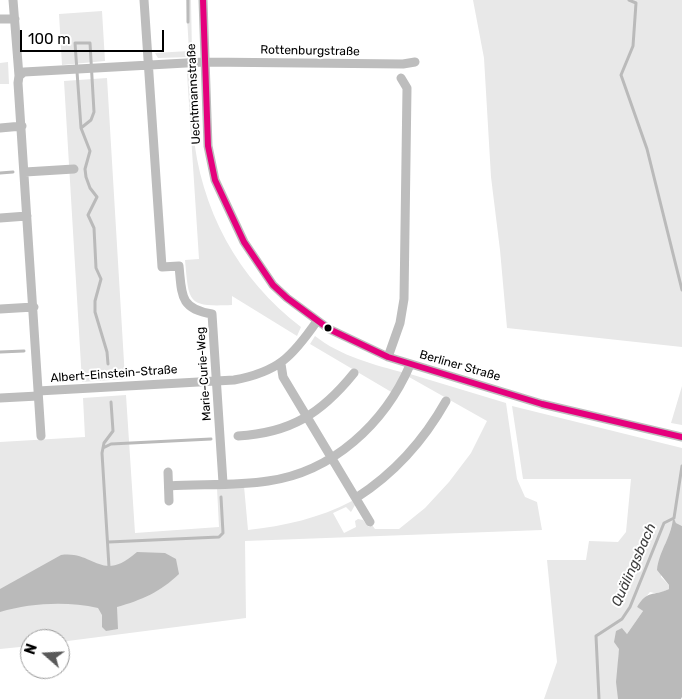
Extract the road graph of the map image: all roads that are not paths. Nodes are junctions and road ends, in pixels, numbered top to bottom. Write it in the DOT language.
graph roads {
  1 [pos="13,0"];
  2 [pos="144,0"];
  3 [pos="203,0"];
  4 [pos="15,19"];
  5 [pos="0,20"];
  6 [pos="204,62"];
  7 [pos="415,62"];
  8 [pos="148,65"];
  9 [pos="19,76"];
  10 [pos="401,78"];
  11 [pos="22,126"];
  12 [pos="0,128"];
  13 [pos="74,169"];
  14 [pos="24,172"];
  15 [pos="27,216"];
  16 [pos="0,218"];
  17 [pos="259,265"];
  18 [pos="34,307"];
  19 [pos="0,309"];
  20 [pos="316,321"];
  21 [pos="388,358"];
  22 [pos="281,364"];
  23 [pos="410,365"];
  24 [pos="354,373"];
  25 [pos="217,380"];
  26 [pos="38,394"];
  27 [pos="0,398"];
  28 [pos="446,401"];
  29 [pos="307,417"];
  30 [pos="40,436"];
  31 [pos="238,436"];
  32 [pos="682,437"];
  33 [pos="333,457"];
  34 [pos="168,472"];
  35 [pos="223,483"];
  36 [pos="168,486"];
  37 [pos="356,498"];
  38 [pos="169,501"];
  39 [pos="370,522"];
  1 -- 4 [label="street, Albert-Einstein-Straße"];
  2 -- 8 [label="street"];
  3 -- 6 [label="street, Uechtmannstraße"];
  4 -- 5 [label="street"];
  4 -- 9 [label="street, Albert-Einstein-Straße"];
  6 -- 7 [label="street, Rottenburgstraße"];
  6 -- 8 [label="street"];
  6 -- 17 [label="street, Uechtmannstraße"];
  8 -- 9 [label="street"];
  8 -- 25 [label="street, Marie-Curie-Weg"];
  9 -- 11 [label="street, Albert-Einstein-Straße"];
  10 -- 21 [label="street"];
  11 -- 12 [label="street"];
  11 -- 14 [label="street, Albert-Einstein-Straße"];
  13 -- 14 [label="street"];
  14 -- 15 [label="street, Albert-Einstein-Straße"];
  15 -- 16 [label="street"];
  15 -- 18 [label="street, Albert-Einstein-Straße"];
  17 -- 20 [label="street, Berliner Straße"];
  18 -- 19 [label="street"];
  18 -- 26 [label="street, Albert-Einstein-Straße"];
  20 -- 21 [label="street, Berliner Straße"];
  20 -- 22 [label="street, Albert-Einstein-Straße"];
  21 -- 23 [label="street, Berliner Straße"];
  22 -- 25 [label="street, Albert-Einstein-Straße"];
  22 -- 29 [label="street"];
  23 -- 32 [label="street, Berliner Straße"];
  23 -- 33 [label="street"];
  24 -- 29 [label="street"];
  25 -- 26 [label="street, Albert-Einstein-Straße"];
  25 -- 35 [label="street, Marie-Curie-Weg"];
  26 -- 27 [label="street, Albert-Einstein-Straße"];
  26 -- 30 [label="street, Albert-Einstein-Straße"];
  28 -- 37 [label="street"];
  29 -- 31 [label="street"];
  29 -- 33 [label="street"];
  33 -- 35 [label="street"];
  33 -- 37 [label="street"];
  34 -- 36 [label="street"];
  35 -- 36 [label="street"];
  36 -- 38 [label="street"];
  37 -- 39 [label="street"];
}
